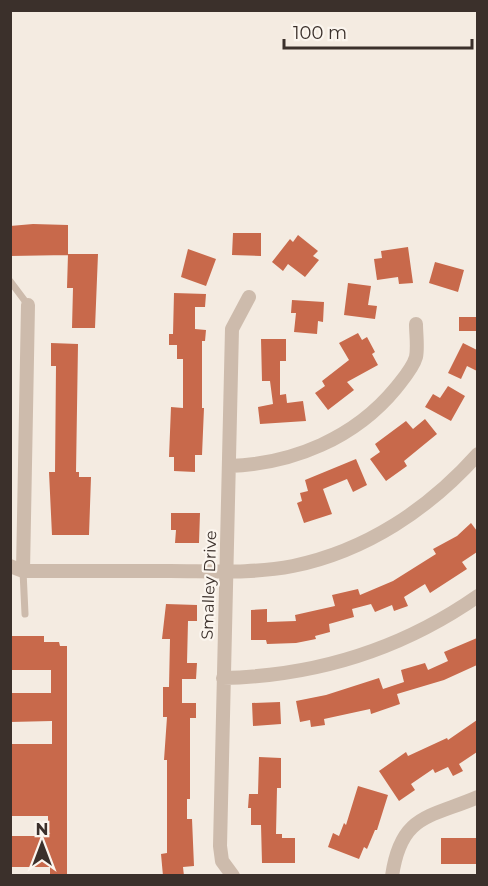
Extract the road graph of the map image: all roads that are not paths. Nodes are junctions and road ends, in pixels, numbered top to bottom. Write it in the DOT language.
graph roads {
  1 [pos="10,281"];
  2 [pos="249,297"];
  3 [pos="28,305"];
  4 [pos="416,324"];
  5 [pos="477,454"];
  6 [pos="229,466"];
  7 [pos="15,571"];
  8 [pos="225,571"];
  9 [pos="477,596"];
  10 [pos="25,614"];
  11 [pos="223,678"];
  12 [pos="477,797"];
  13 [pos="233,876"];
  14 [pos="392,876"];
  1 -- 3 [label="lane"];
  2 -- 6 [label="street, Smalley Drive"];
  3 -- 7 [label="street"];
  4 -- 6 [label="street"];
  5 -- 8 [label="street"];
  6 -- 8 [label="street, Smalley Drive"];
  7 -- 8 [label="street"];
  7 -- 10 [label="lane"];
  8 -- 11 [label="street, Smalley Drive"];
  9 -- 11 [label="street"];
  11 -- 13 [label="street, Smalley Drive"];
  12 -- 14 [label="street"];
}
